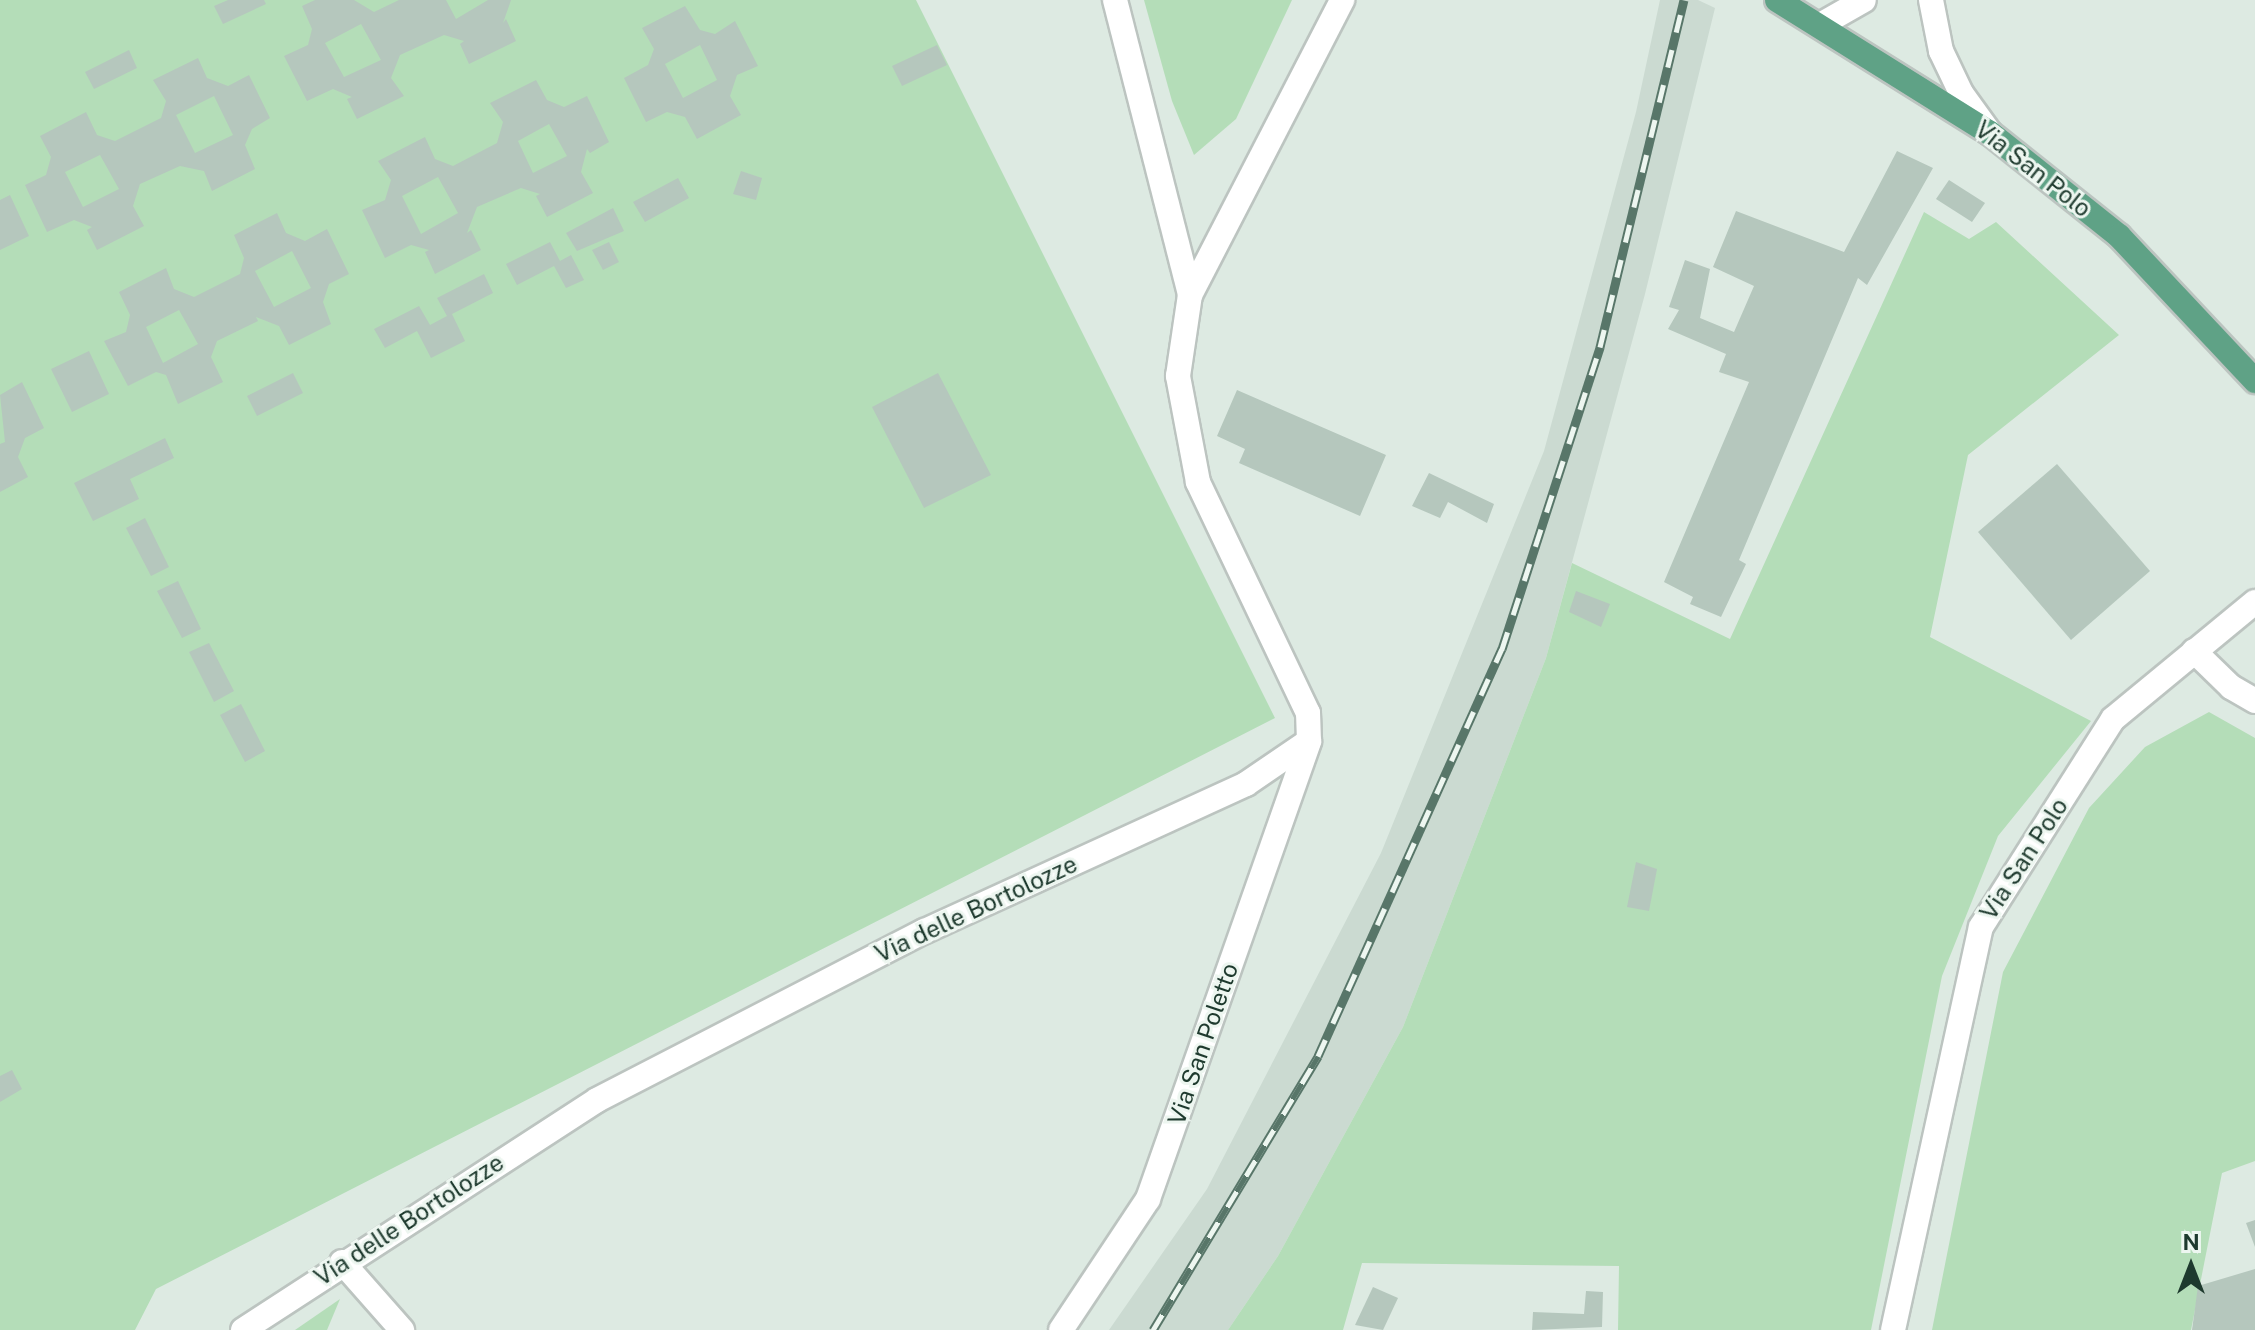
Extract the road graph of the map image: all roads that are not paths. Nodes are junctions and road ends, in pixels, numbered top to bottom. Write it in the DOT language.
graph roads {
  1 [pos="1115,0"];
  2 [pos="1342,0"];
  3 [pos="1777,0"];
  4 [pos="1864,0"];
  5 [pos="1931,0"];
  6 [pos="1824,12"];
  7 [pos="1990,133"];
  8 [pos="1190,295"];
  9 [pos="2255,381"];
  10 [pos="2255,602"];
  11 [pos="2194,651"];
  12 [pos="2255,701"];
  13 [pos="1309,741"];
  14 [pos="342,1262"];
  15 [pos="243,1330"];
  16 [pos="402,1330"];
  17 [pos="1061,1330"];
  18 [pos="1893,1330"];
  1 -- 8 [label="street"];
  2 -- 8 [label="street"];
  3 -- 6 [label="main road, Via San Polo"];
  4 -- 6 [label="street"];
  5 -- 7 [label="street"];
  6 -- 7 [label="main road, Via San Polo"];
  7 -- 9 [label="main road, Via San Polo"];
  8 -- 13 [label="street"];
  10 -- 11 [label="street, Via San Polo"];
  11 -- 12 [label="street"];
  11 -- 18 [label="street, Via San Polo"];
  13 -- 14 [label="street, Via delle Bortolozze"];
  13 -- 17 [label="street, Via San Poletto"];
  14 -- 15 [label="street, Via delle Bortolozze"];
  14 -- 16 [label="street"];
}
